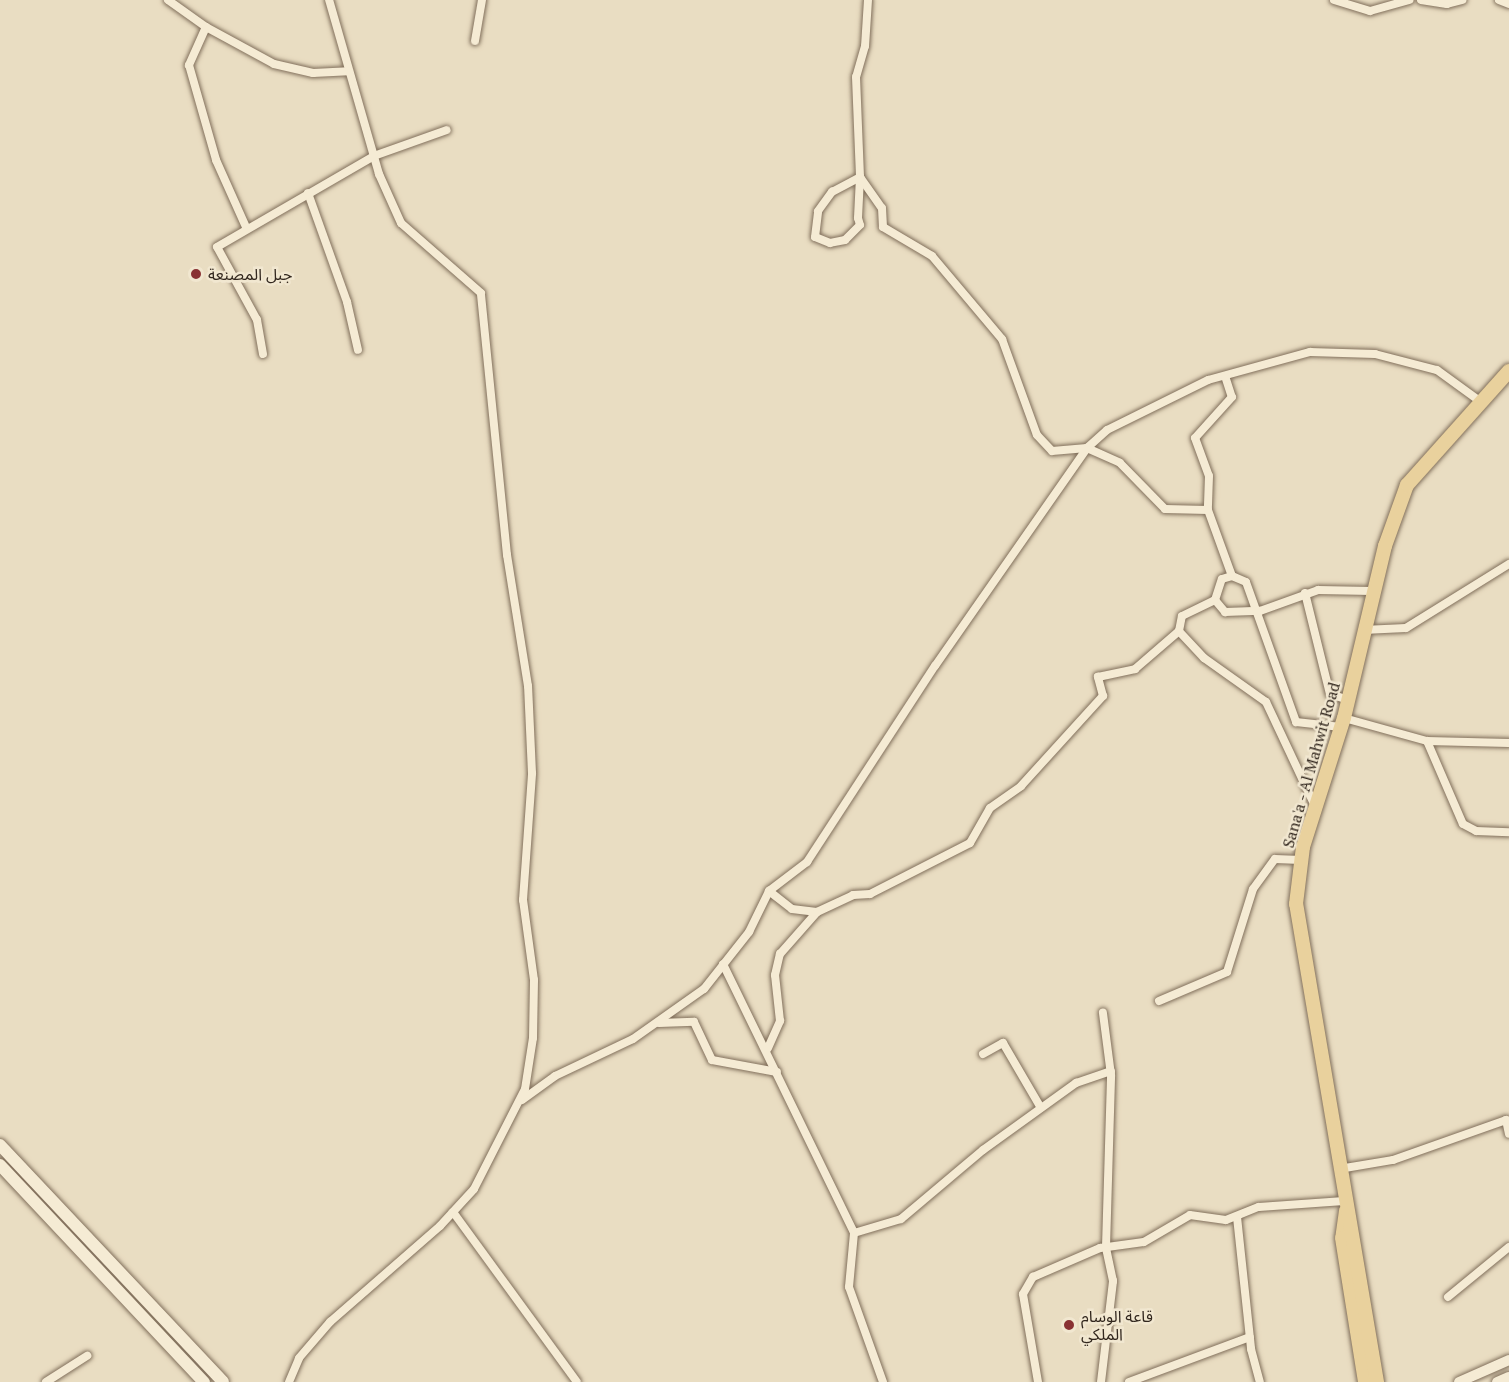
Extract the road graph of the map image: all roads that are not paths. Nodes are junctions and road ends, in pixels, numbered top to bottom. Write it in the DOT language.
graph roads {
  1 [pos="168,0"];
  2 [pos="329,0"];
  3 [pos="482,0"];
  4 [pos="868,0"];
  5 [pos="1334,0"];
  6 [pos="1409,0"];
  7 [pos="1421,0"];
  8 [pos="1462,0"];
  9 [pos="1499,0"];
  10 [pos="1509,4"];
  11 [pos="206,27"];
  12 [pos="475,41"];
  13 [pos="348,71"];
  14 [pos="447,130"];
  15 [pos="374,156"];
  16 [pos="860,177"];
  17 [pos="308,193"];
  18 [pos="246,227"];
  19 [pos="358,350"];
  20 [pos="263,354"];
  21 [pos="1509,371"];
  22 [pos="1225,376"];
  23 [pos="1481,402"];
  24 [pos="1087,448"];
  25 [pos="1208,510"];
  26 [pos="1509,564"];
  27 [pos="1232,576"];
  28 [pos="1372,591"];
  29 [pos="1305,593"];
  30 [pos="1215,600"];
  31 [pos="1260,611"];
  32 [pos="1363,630"];
  33 [pos="1179,631"];
  34 [pos="1348,700"];
  35 [pos="1342,723"];
  36 [pos="1427,741"];
  37 [pos="1509,743"];
  38 [pos="1315,806"];
  39 [pos="1509,832"];
  40 [pos="1302,860"];
  41 [pos="769,891"];
  42 [pos="817,912"];
  43 [pos="723,964"];
  44 [pos="1159,1001"];
  45 [pos="1103,1013"];
  46 [pos="659,1023"];
  47 [pos="768,1048"];
  48 [pos="982,1053"];
  49 [pos="1111,1071"];
  50 [pos="777,1072"];
  51 [pos="517,1104"];
  52 [pos="1041,1108"];
  53 [pos="1509,1134"];
  54 [pos="0,1145"];
  55 [pos="0,1165"];
  56 [pos="1339,1169"];
  57 [pos="1345,1206"];
  58 [pos="453,1212"];
  59 [pos="1237,1217"];
  60 [pos="854,1233"];
  61 [pos="1106,1247"];
  62 [pos="1509,1247"];
  63 [pos="1448,1297"];
  64 [pos="1250,1337"];
  65 [pos="87,1356"];
  66 [pos="1509,1360"];
  67 [pos="214,1372"];
  68 [pos="1509,1377"];
  69 [pos="46,1382"];
  70 [pos="204,1382"];
  71 [pos="223,1382"];
  72 [pos="289,1382"];
  73 [pos="577,1382"];
  74 [pos="883,1382"];
  75 [pos="1038,1382"];
  76 [pos="1101,1382"];
  77 [pos="1130,1382"];
  78 [pos="1260,1382"];
  79 [pos="1365,1382"];
  80 [pos="1377,1382"];
  81 [pos="1459,1382"];
  82 [pos="1497,1382"];
  1 -- 11 [label="street"];
  2 -- 13 [label="street"];
  3 -- 12 [label="street"];
  4 -- 16 [label="street"];
  5 -- 6 [label="street"];
  7 -- 8 [label="street"];
  9 -- 10 [label="street"];
  11 -- 13 [label="street"];
  11 -- 18 [label="street"];
  13 -- 15 [label="street"];
  14 -- 15 [label="street"];
  15 -- 17 [label="street"];
  15 -- 51 [label="street"];
  16 -- 16 [label="street"];
  16 -- 24 [label="street"];
  17 -- 18 [label="street"];
  17 -- 19 [label="street"];
  18 -- 20 [label="street"];
  21 -- 23 [label="main road, Sana'a - Al Mahwit Road"];
  22 -- 23 [label="street"];
  22 -- 24 [label="street"];
  22 -- 25 [label="street"];
  23 -- 28 [label="main road, Sana'a - Al Mahwit Road"];
  24 -- 25 [label="street"];
  24 -- 41 [label="street"];
  25 -- 27 [label="street"];
  26 -- 32 [label="street"];
  27 -- 30 [label="street"];
  27 -- 31 [label="street"];
  28 -- 29 [label="street"];
  28 -- 32 [label="main road, Sana'a - Al Mahwit Road"];
  29 -- 31 [label="street"];
  29 -- 34 [label="street"];
  30 -- 31 [label="street"];
  30 -- 33 [label="street"];
  31 -- 35 [label="street"];
  32 -- 34 [label="main road, Sana'a - Al Mahwit Road"];
  33 -- 38 [label="street"];
  33 -- 42 [label="street"];
  34 -- 35 [label="main road, Sana'a - Al Mahwit Road"];
  35 -- 36 [label="street"];
  35 -- 38 [label="main road, Sana'a - Al Mahwit Road"];
  36 -- 37 [label="street"];
  36 -- 39 [label="street"];
  38 -- 40 [label="main road, Sana'a - Al Mahwit Road"];
  40 -- 44 [label="street"];
  40 -- 56 [label="main road, Sana'a - Al Mahwit Road"];
  41 -- 42 [label="street"];
  41 -- 43 [label="street"];
  42 -- 47 [label="street"];
  43 -- 46 [label="street"];
  43 -- 47 [label="street"];
  45 -- 49 [label="street"];
  46 -- 50 [label="street"];
  46 -- 51 [label="street"];
  47 -- 50 [label="street"];
  48 -- 52 [label="street"];
  49 -- 52 [label="street"];
  49 -- 61 [label="street"];
  50 -- 60 [label="street"];
  51 -- 58 [label="street"];
  52 -- 60 [label="street"];
  53 -- 56 [label="street"];
  54 -- 67 [label="main road"];
  55 -- 70 [label="main road"];
  56 -- 57 [label="main road, Sana'a - Al Mahwit Road"];
  57 -- 59 [label="street"];
  57 -- 79 [label="main road, Sana'a - Al Mahwit Road"];
  57 -- 80 [label="main road, Sana'a - Al Mahwit Road"];
  58 -- 72 [label="street"];
  58 -- 73 [label="street"];
  59 -- 61 [label="street"];
  59 -- 64 [label="street"];
  60 -- 74 [label="street"];
  61 -- 75 [label="street"];
  61 -- 76 [label="street"];
  62 -- 63 [label="street"];
  64 -- 77 [label="street"];
  64 -- 78 [label="street"];
  65 -- 69 [label="street"];
  66 -- 81 [label="street"];
  67 -- 70 [label="main road"];
  67 -- 71 [label="main road"];
  68 -- 82 [label="street"];
}
